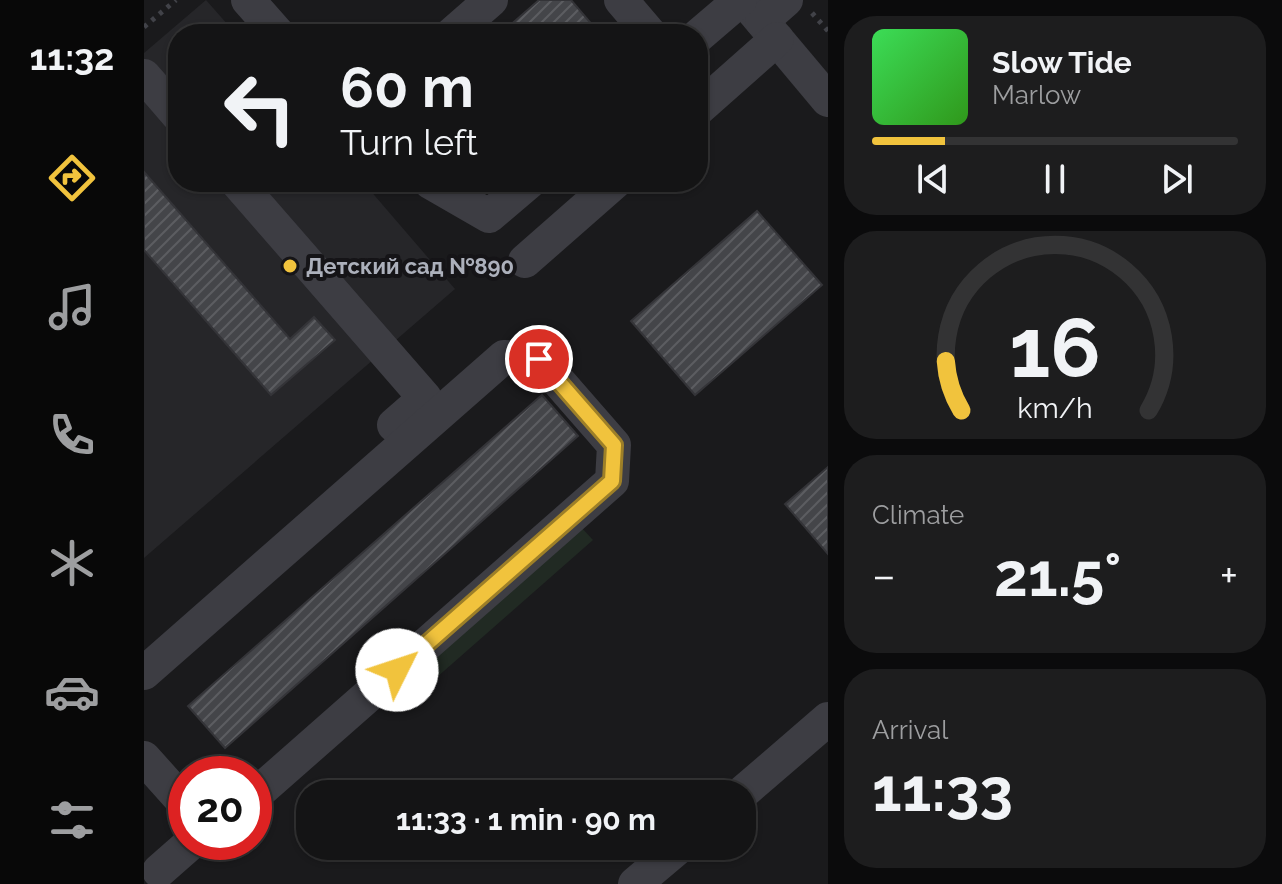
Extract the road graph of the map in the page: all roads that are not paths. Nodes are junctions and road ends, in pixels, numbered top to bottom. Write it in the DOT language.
graph roads {
  1 [pos="248,0"];
  2 [pos="491,0"];
  3 [pos="621,0"];
  4 [pos="762,12"];
  5 [pos="269,24"];
  6 [pos="463,24"];
  7 [pos="641,24"];
  8 [pos="708,32"];
  9 [pos="144,76"];
  10 [pos="708,94"];
  11 [pos="828,100"];
  12 [pos="168,104"];
  13 [pos="246,192"];
  14 [pos="447,192"];
  15 [pos="517,192"];
  16 [pos="604,192"];
  17 [pos="525,261"];
  18 [pos="144,644"];
  19 [pos="144,673"];
  20 [pos="828,719"];
  21 [pos="144,758"];
  22 [pos="272,780"];
  23 [pos="756,781"];
  24 [pos="168,785"];
  25 [pos="172,860"];
  26 [pos="663,860"];
  27 [pos="159,871"];
  28 [pos="635,884"];
  1 -- 5 [label="lane"];
  2 -- 6 [label="lane"];
  3 -- 7 [label="lane"];
  4 -- 8 [label="lane"];
  4 -- 10 [label="lane"];
  4 -- 11 [label="lane"];
  9 -- 12 [label="lane"];
  13 -- 18 [label="lane"];
  14 -- 15 [label="lane"];
  16 -- 17 [label="lane"];
  19 -- 22 [label="lane"];
  20 -- 23 [label="lane"];
  21 -- 24 [label="lane"];
  25 -- 27 [label="lane"];
  26 -- 28 [label="lane"];
}
